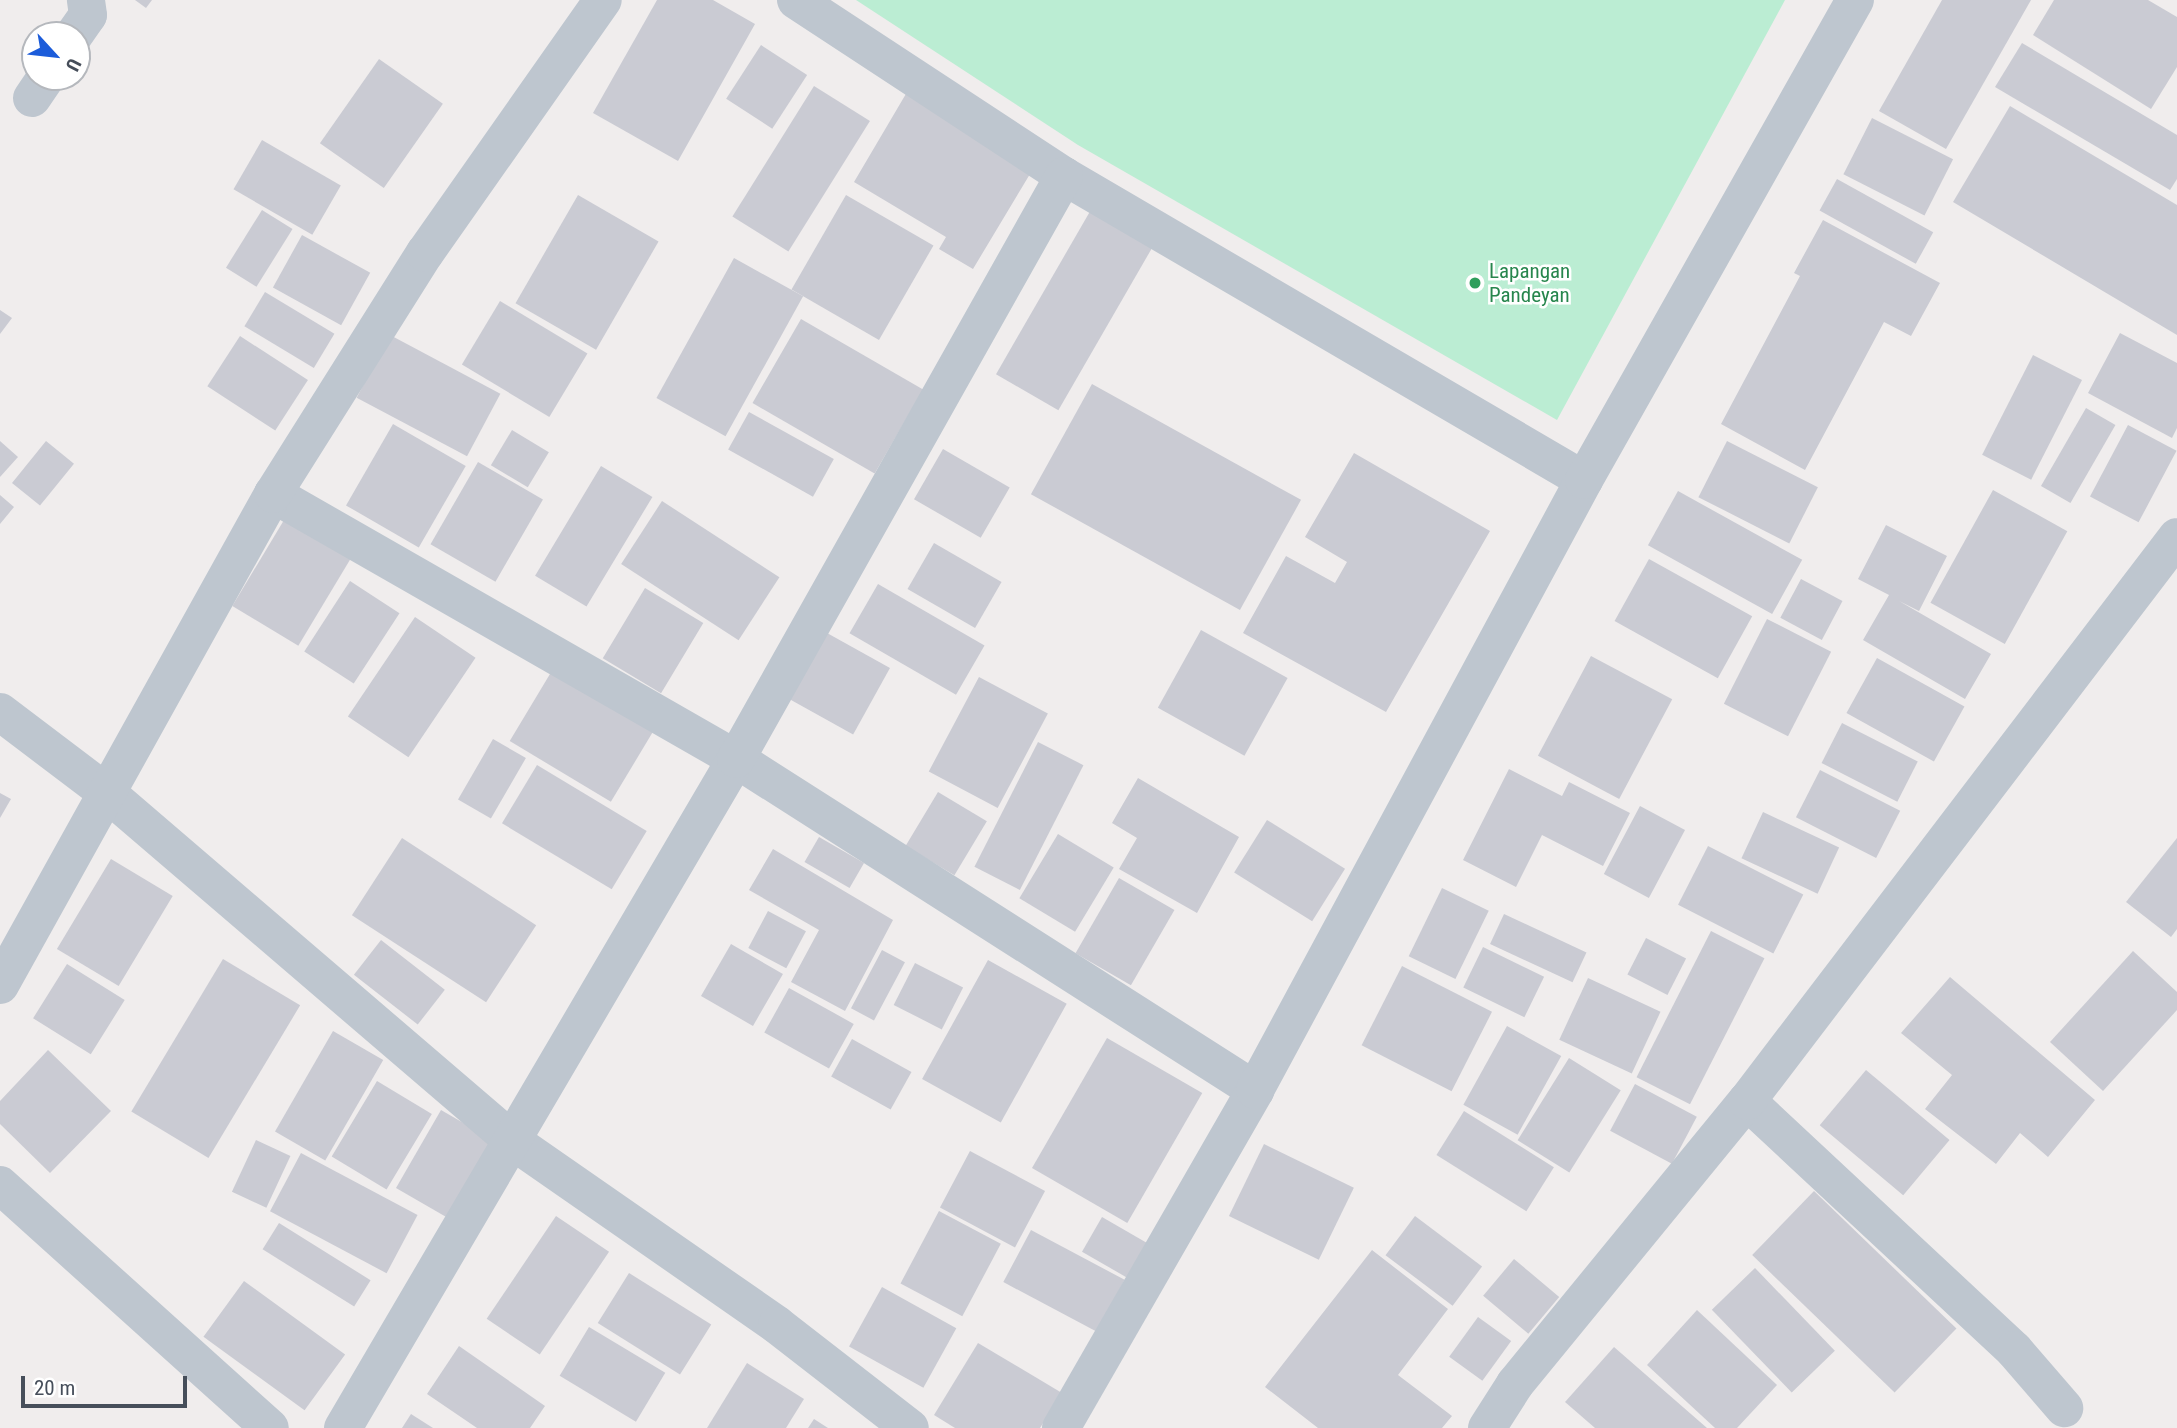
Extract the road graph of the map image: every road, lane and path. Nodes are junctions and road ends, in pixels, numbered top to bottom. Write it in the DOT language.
graph roads {
  1 [pos="86,0"];
  2 [pos="603,0"];
  3 [pos="796,0"];
  4 [pos="1855,0"];
  5 [pos="84,21"];
  6 [pos="1064,176"];
  7 [pos="1584,480"];
  8 [pos="273,494"];
  9 [pos="2177,537"];
  10 [pos="0,712"];
  11 [pos="736,759"];
  12 [pos="107,793"];
  13 [pos="0,985"];
  14 [pos="1255,1090"];
  15 [pos="1747,1101"];
  16 [pos="514,1142"];
  17 [pos="0,1185"];
  18 [pos="2064,1408"];
  19 [pos="270,1428"];
  20 [pos="343,1428"];
  21 [pos="910,1428"];
  22 [pos="1061,1428"];
  23 [pos="1487,1428"];
  1 -- 5 [label="street"];
  2 -- 8 [label="street"];
  3 -- 6 [label="street"];
  4 -- 7 [label="street"];
  6 -- 7 [label="street"];
  6 -- 11 [label="street"];
  7 -- 14 [label="street"];
  8 -- 11 [label="street"];
  8 -- 12 [label="street"];
  9 -- 15 [label="street"];
  10 -- 12 [label="street"];
  11 -- 14 [label="street"];
  11 -- 16 [label="street"];
  12 -- 13 [label="street"];
  12 -- 16 [label="street"];
  14 -- 22 [label="street"];
  15 -- 18 [label="street"];
  15 -- 23 [label="street"];
  16 -- 20 [label="street"];
  16 -- 21 [label="street"];
  17 -- 19 [label="street"];
}
